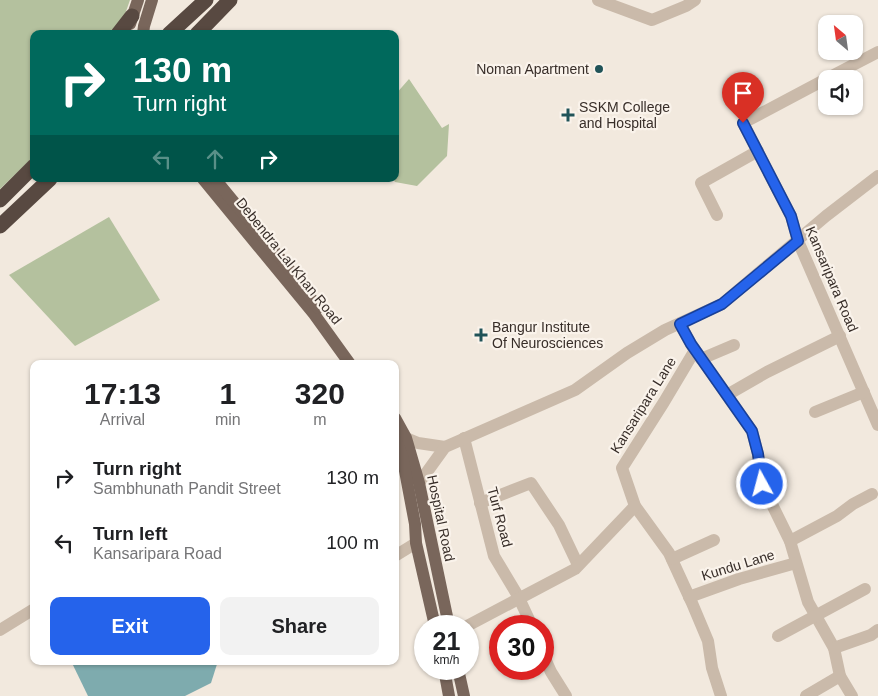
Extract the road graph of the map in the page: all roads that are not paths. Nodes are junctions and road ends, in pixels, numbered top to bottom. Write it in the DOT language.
graph roads {
  1 [pos="138,0"];
  2 [pos="152,0"];
  3 [pos="206,0"];
  4 [pos="230,0"];
  5 [pos="598,0"];
  6 [pos="695,0"];
  7 [pos="132,16"];
  8 [pos="121,30"];
  9 [pos="129,30"];
  10 [pos="144,30"];
  11 [pos="173,30"];
  12 [pos="201,30"];
  13 [pos="878,52"];
  14 [pos="843,70"];
  15 [pos="818,83"];
  16 [pos="758,151"];
  17 [pos="30,170"];
  18 [pos="878,176"];
  19 [pos="47,182"];
  20 [pos="205,182"];
  21 [pos="217,182"];
  22 [pos="0,200"];
  23 [pos="717,215"];
  24 [pos="0,226"];
  25 [pos="798,241"];
  26 [pos="680,324"];
  27 [pos="840,336"];
  28 [pos="734,345"];
  29 [pos="698,354"];
  30 [pos="347,360"];
  31 [pos="356,360"];
  32 [pos="864,392"];
  33 [pos="727,396"];
  34 [pos="815,412"];
  35 [pos="878,425"];
  36 [pos="399,438"];
  37 [pos="464,438"];
  38 [pos="445,446"];
  39 [pos="413,485"];
  40 [pos="872,494"];
  41 [pos="480,503"];
  42 [pos="635,506"];
  43 [pos="714,540"];
  44 [pos="790,541"];
  45 [pos="416,543"];
  46 [pos="399,554"];
  47 [pos="672,559"];
  48 [pos="796,563"];
  49 [pos="578,565"];
  50 [pos="865,589"];
  51 [pos="689,597"];
  52 [pos="520,598"];
  53 [pos="30,611"];
  54 [pos="432,615"];
  55 [pos="445,615"];
  56 [pos="527,615"];
  57 [pos="816,615"];
  58 [pos="479,620"];
  59 [pos="0,630"];
  60 [pos="878,630"];
  61 [pos="778,636"];
  62 [pos="834,648"];
  63 [pos="840,676"];
  64 [pos="554,677"];
  65 [pos="446,680"];
  66 [pos="460,680"];
  67 [pos="449,696"];
  68 [pos="464,696"];
  69 [pos="566,696"];
  70 [pos="720,696"];
  71 [pos="806,696"];
  72 [pos="852,696"];
  1 -- 7 [label="main road"];
  2 -- 10 [label="main road"];
  3 -- 11 [label="highway"];
  4 -- 12 [label="highway"];
  5 -- 6 [label="street"];
  7 -- 8 [label="highway"];
  7 -- 9 [label="main road"];
  13 -- 14 [label="street, Kansaripara Road"];
  15 -- 16 [label="street, Kansaripara Road"];
  16 -- 23 [label="street"];
  16 -- 25 [label="street, Kansaripara Road"];
  17 -- 22 [label="highway"];
  18 -- 25 [label="street"];
  19 -- 24 [label="highway"];
  20 -- 30 [label="main road, Debendra Lal Khan Road"];
  21 -- 31 [label="main road"];
  25 -- 26 [label="street"];
  25 -- 27 [label="street, Kansaripara Road"];
  26 -- 29 [label="street"];
  26 -- 37 [label="street"];
  27 -- 32 [label="street, Kansaripara Road"];
  27 -- 33 [label="street"];
  28 -- 29 [label="street"];
  29 -- 33 [label="street"];
  29 -- 42 [label="street, Kansaripara Lane"];
  32 -- 34 [label="street"];
  32 -- 35 [label="street, Kansaripara Road"];
  33 -- 44 [label="street"];
  36 -- 38 [label="street"];
  36 -- 39 [label="main road"];
  37 -- 38 [label="street"];
  37 -- 41 [label="street, Turf Road"];
  38 -- 39 [label="street"];
  39 -- 45 [label="main road"];
  39 -- 55 [label="main road, Hospital Road"];
  40 -- 44 [label="street"];
  41 -- 49 [label="street"];
  41 -- 52 [label="street, Turf Road"];
  42 -- 47 [label="street, Kundu Lane"];
  42 -- 49 [label="street"];
  43 -- 47 [label="street"];
  44 -- 48 [label="street"];
  45 -- 46 [label="street"];
  45 -- 54 [label="main road"];
  47 -- 51 [label="street, Kundu Lane"];
  48 -- 51 [label="street, Kundu Lane"];
  48 -- 57 [label="street"];
  49 -- 52 [label="street"];
  50 -- 57 [label="street"];
  51 -- 70 [label="street, Kundu Lane"];
  52 -- 56 [label="street, Turf Road"];
  52 -- 58 [label="street"];
  53 -- 59 [label="street"];
  57 -- 61 [label="street"];
  57 -- 62 [label="street"];
  60 -- 62 [label="street"];
  62 -- 63 [label="street"];
  63 -- 71 [label="street"];
  63 -- 72 [label="street"];
  64 -- 69 [label="street"];
  65 -- 67 [label="main road"];
  66 -- 68 [label="main road"];
}
